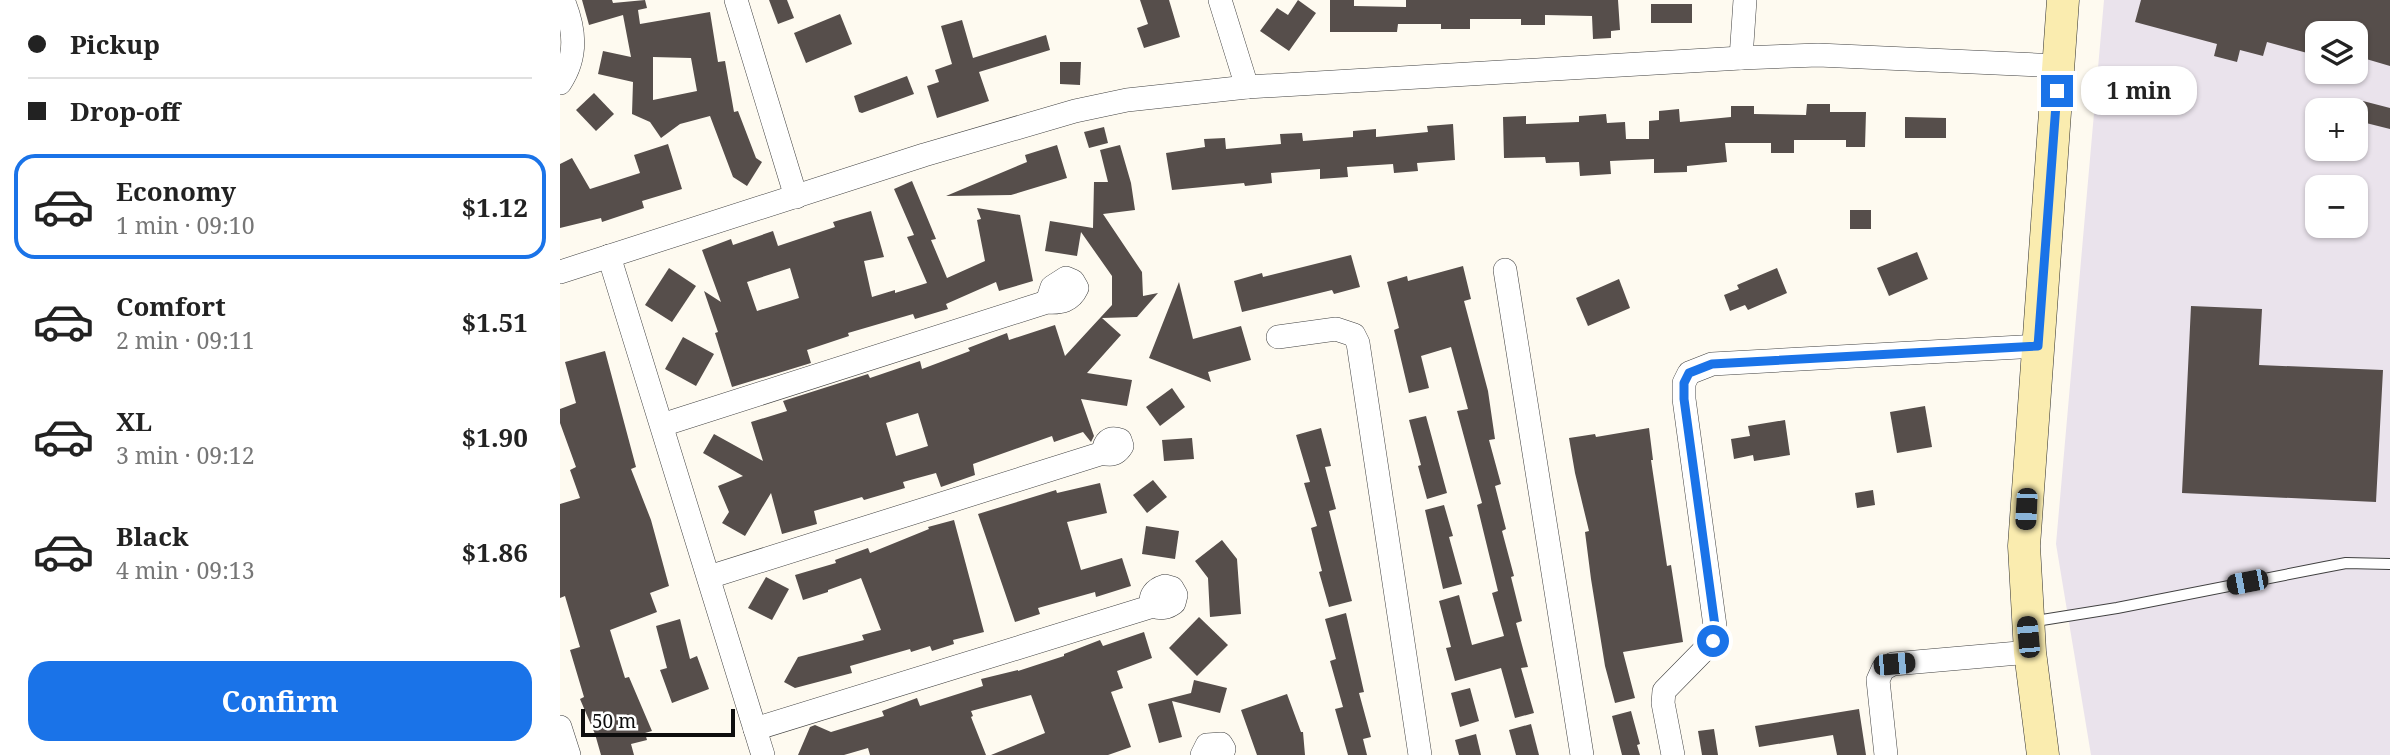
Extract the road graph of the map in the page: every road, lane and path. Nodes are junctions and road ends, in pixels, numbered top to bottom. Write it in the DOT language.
graph roads {
  1 [pos="563,0"];
  2 [pos="736,0"];
  3 [pos="1220,0"];
  4 [pos="1745,0"];
  5 [pos="2063,0"];
  6 [pos="1741,58"];
  7 [pos="2059,66"];
  8 [pos="560,83"];
  9 [pos="1247,87"];
  10 [pos="796,197"];
  11 [pos="609,256"];
  12 [pos="1505,270"];
  13 [pos="560,272"];
  14 [pos="1047,302"];
  15 [pos="1278,337"];
  16 [pos="2038,346"];
  17 [pos="662,425"];
  18 [pos="1103,453"];
  19 [pos="2390,564"];
  20 [pos="709,578"];
  21 [pos="1153,606"];
  22 [pos="2028,637"];
  23 [pos="560,727"];
  24 [pos="755,729"];
  25 [pos="569,755"];
  26 [pos="763,755"];
  27 [pos="1202,755"];
  28 [pos="1223,755"];
  29 [pos="1420,755"];
  30 [pos="1582,755"];
  31 [pos="1673,755"];
  32 [pos="1886,755"];
  33 [pos="2043,755"];
  1 -- 8 [label="street"];
  2 -- 10 [label="street"];
  3 -- 9 [label="street"];
  4 -- 6 [label="street"];
  5 -- 7 [label="street"];
  6 -- 7 [label="street"];
  6 -- 9 [label="street"];
  7 -- 16 [label="street"];
  9 -- 10 [label="street"];
  10 -- 11 [label="street"];
  11 -- 13 [label="street"];
  11 -- 17 [label="street"];
  12 -- 30 [label="street"];
  14 -- 17 [label="street"];
  15 -- 29 [label="street"];
  16 -- 22 [label="street"];
  16 -- 31 [label="street"];
  17 -- 20 [label="street"];
  18 -- 20 [label="street"];
  19 -- 22 [label="lane"];
  20 -- 24 [label="street"];
  21 -- 24 [label="street"];
  22 -- 32 [label="street"];
  22 -- 33 [label="street"];
  23 -- 25 [label="street"];
  24 -- 26 [label="street"];
  27 -- 28 [label="street"];
}
